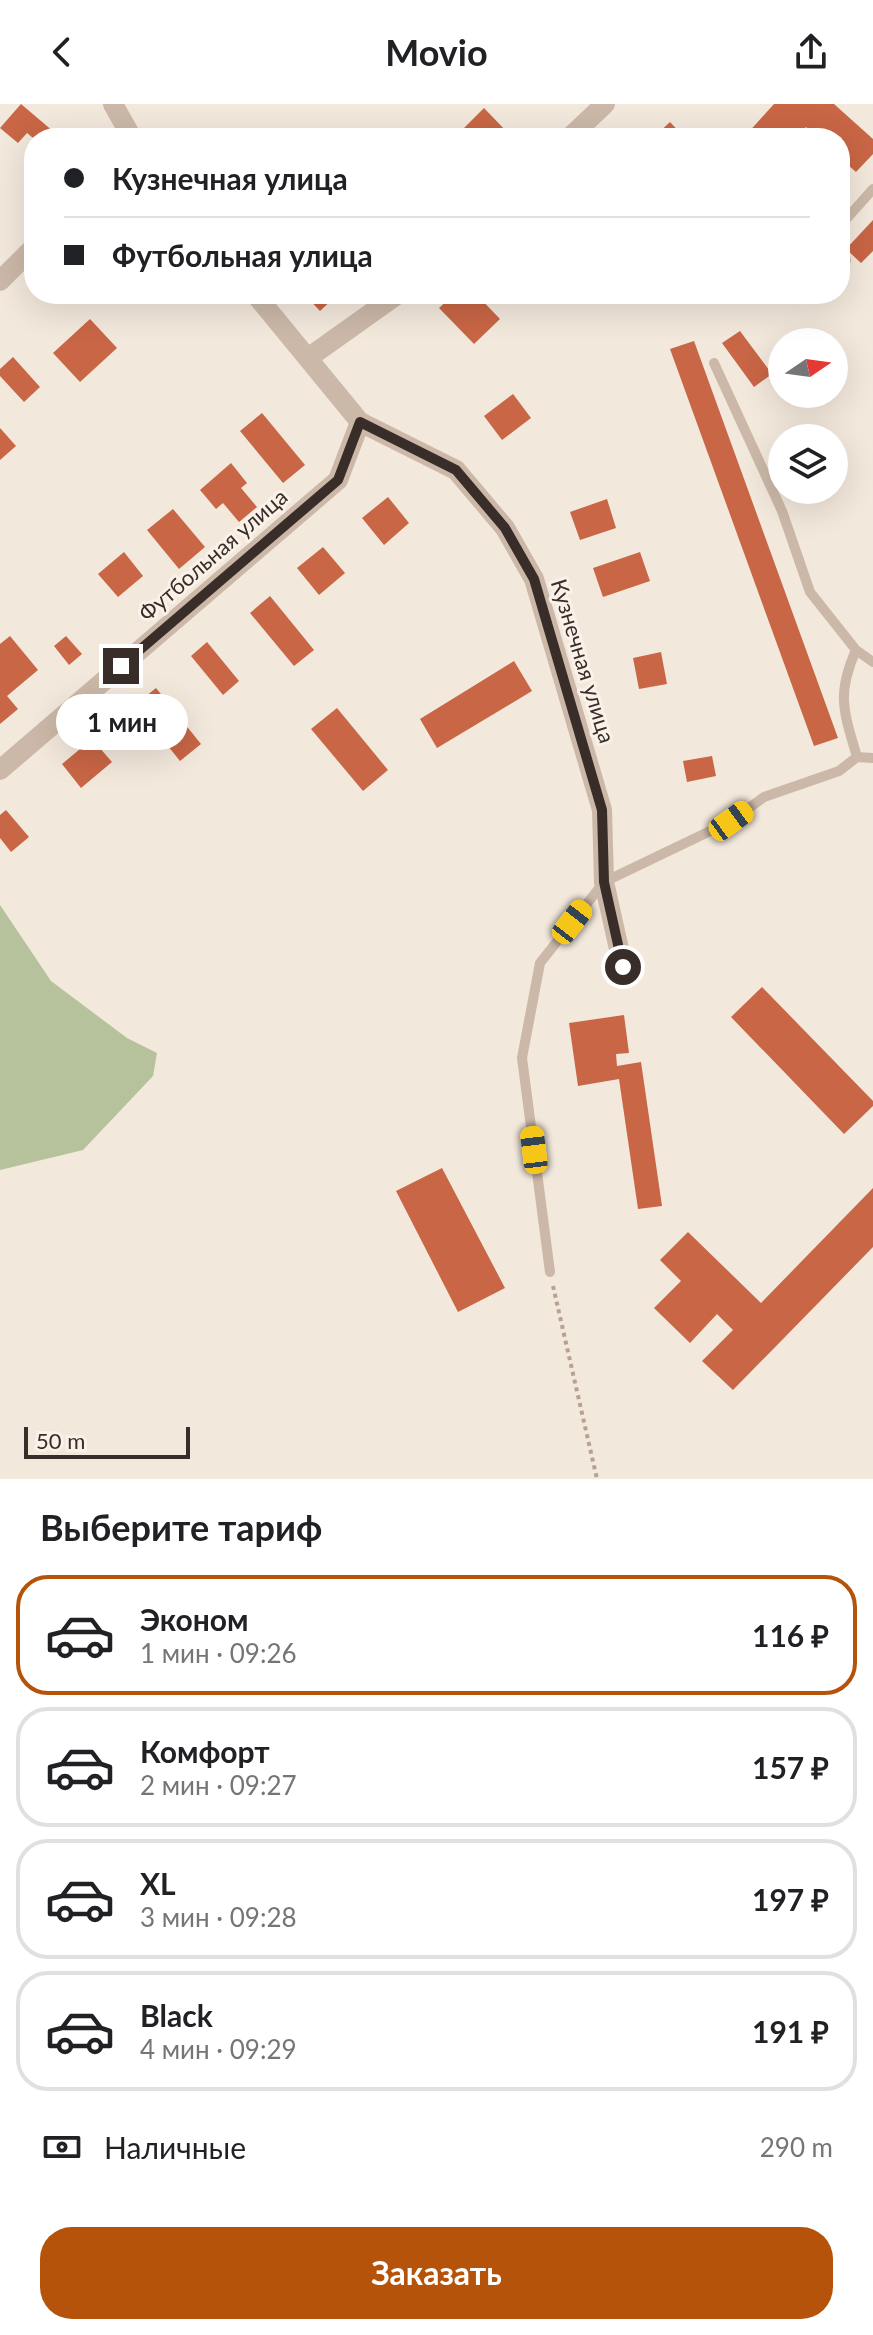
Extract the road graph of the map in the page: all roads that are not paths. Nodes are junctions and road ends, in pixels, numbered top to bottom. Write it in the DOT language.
graph roads {
  1 [pos="113,104"];
  2 [pos="605,104"];
  3 [pos="126,128"];
  4 [pos="580,128"];
  5 [pos="873,189"];
  6 [pos="850,215"];
  7 [pos="24,257"];
  8 [pos="0,281"];
  9 [pos="263,304"];
  10 [pos="384,304"];
  11 [pos="308,358"];
  12 [pos="714,363"];
  13 [pos="360,422"];
  14 [pos="856,650"];
  15 [pos="873,662"];
  16 [pos="857,757"];
  17 [pos="873,758"];
  18 [pos="0,770"];
  19 [pos="604,882"];
  20 [pos="623,967"];
  21 [pos="550,1272"];
  1 -- 3 [label="street"];
  2 -- 4 [label="street"];
  5 -- 6 [label="lane"];
  7 -- 8 [label="street"];
  9 -- 11 [label="street, Кузнечная улица"];
  10 -- 11 [label="street"];
  11 -- 13 [label="street, Кузнечная улица"];
  12 -- 14 [label="lane"];
  13 -- 18 [label="street, Футбольная улица"];
  13 -- 19 [label="street, Кузнечная улица"];
  14 -- 15 [label="lane"];
  14 -- 16 [label="lane"];
  16 -- 17 [label="lane"];
  16 -- 19 [label="lane"];
  19 -- 20 [label="street, Кузнечная улица"];
  19 -- 21 [label="lane"];
}
